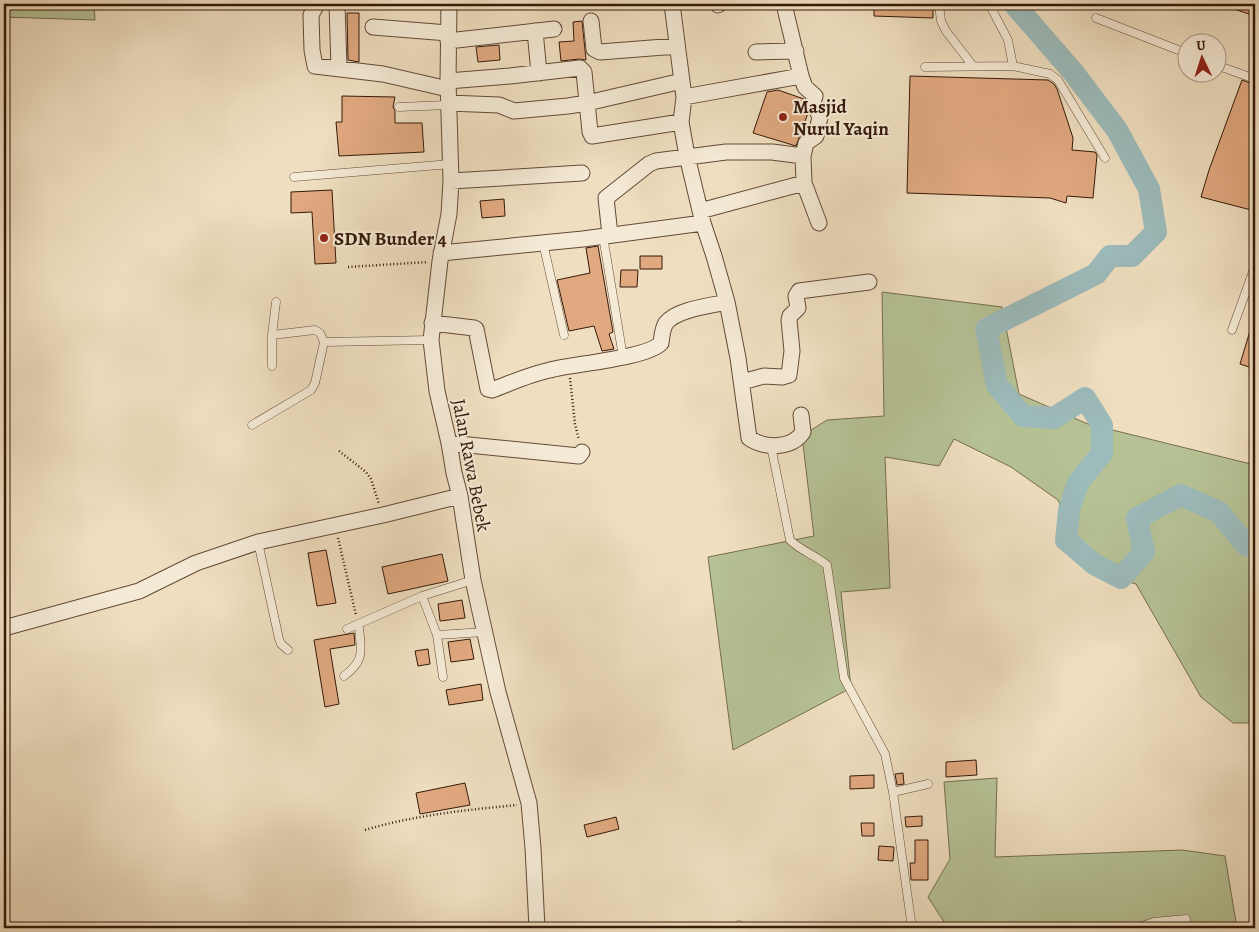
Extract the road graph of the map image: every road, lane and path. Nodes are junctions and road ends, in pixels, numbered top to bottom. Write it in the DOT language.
graph roads {
  1 [pos="317,4"];
  2 [pos="337,4"];
  3 [pos="449,4"];
  4 [pos="672,4"];
  5 [pos="784,4"];
  6 [pos="939,4"];
  7 [pos="989,4"];
  8 [pos="1096,18"];
  9 [pos="590,21"];
  10 [pos="373,28"];
  11 [pos="554,30"];
  12 [pos="535,31"];
  13 [pos="448,37"];
  14 [pos="677,46"];
  15 [pos="1176,49"];
  16 [pos="796,51"];
  17 [pos="756,52"];
  18 [pos="973,66"];
  19 [pos="1013,66"];
  20 [pos="925,67"];
  21 [pos="339,68"];
  22 [pos="1226,69"];
  23 [pos="539,73"];
  24 [pos="801,76"];
  25 [pos="1255,79"];
  26 [pos="682,80"];
  27 [pos="448,94"];
  28 [pos="684,97"];
  29 [pos="587,103"];
  30 [pos="399,107"];
  31 [pos="682,122"];
  32 [pos="687,156"];
  33 [pos="804,156"];
  34 [pos="1105,158"];
  35 [pos="451,164"];
  36 [pos="582,173"];
  37 [pos="294,177"];
  38 [pos="451,182"];
  39 [pos="804,183"];
  40 [pos="702,217"];
  41 [pos="819,223"];
  42 [pos="607,235"];
  43 [pos="543,243"];
  44 [pos="441,257"];
  45 [pos="1255,266"];
  46 [pos="348,267"];
  47 [pos="1253,281"];
  48 [pos="869,282"];
  49 [pos="276,302"];
  50 [pos="727,302"];
  51 [pos="432,323"];
  52 [pos="1232,330"];
  53 [pos="564,335"];
  54 [pos="272,336"];
  55 [pos="430,340"];
  56 [pos="324,342"];
  57 [pos="623,357"];
  58 [pos="272,366"];
  59 [pos="569,367"];
  60 [pos="742,382"];
  61 [pos="801,414"];
  62 [pos="252,425"];
  63 [pos="449,442"];
  64 [pos="771,446"];
  65 [pos="339,452"];
  66 [pos="582,452"];
  67 [pos="460,496"];
  68 [pos="383,515"];
  69 [pos="334,524"];
  70 [pos="258,542"];
  71 [pos="473,580"];
  72 [pos="422,596"];
  73 [pos="359,624"];
  74 [pos="4,628"];
  75 [pos="347,629"];
  76 [pos="486,632"];
  77 [pos="437,635"];
  78 [pos="288,650"];
  79 [pos="344,676"];
  80 [pos="443,677"];
  81 [pos="928,784"];
  82 [pos="893,792"];
  83 [pos="529,803"];
  84 [pos="365,830"];
  85 [pos="1186,919"];
  86 [pos="536,928"];
  87 [pos="912,928"];
  88 [pos="1137,928"];
  1 -- 21 [label="street"];
  2 -- 21 [label="street"];
  3 -- 13 [label="street, Jalan Rawa Bebek"];
  4 -- 14 [label="street"];
  5 -- 16 [label="street"];
  6 -- 18 [label="lane"];
  7 -- 19 [label="lane"];
  8 -- 15 [label="lane"];
  9 -- 14 [label="street"];
  10 -- 13 [label="street"];
  11 -- 12 [label="street"];
  12 -- 13 [label="street"];
  12 -- 23 [label="street"];
  13 -- 27 [label="street, Jalan Rawa Bebek"];
  14 -- 26 [label="street"];
  16 -- 17 [label="street"];
  16 -- 24 [label="street"];
  18 -- 19 [label="lane"];
  18 -- 20 [label="lane"];
  19 -- 34 [label="lane"];
  21 -- 27 [label="street"];
  22 -- 25 [label="lane"];
  23 -- 27 [label="street"];
  23 -- 29 [label="street"];
  24 -- 28 [label="street"];
  24 -- 33 [label="street"];
  26 -- 28 [label="street"];
  26 -- 29 [label="street"];
  27 -- 29 [label="street"];
  27 -- 30 [label="lane"];
  27 -- 35 [label="street, Jalan Rawa Bebek"];
  28 -- 31 [label="street"];
  29 -- 31 [label="street"];
  31 -- 32 [label="street"];
  32 -- 33 [label="street"];
  32 -- 40 [label="street"];
  32 -- 42 [label="street"];
  33 -- 39 [label="street"];
  35 -- 37 [label="lane"];
  35 -- 38 [label="street, Jalan Rawa Bebek"];
  36 -- 38 [label="street"];
  38 -- 44 [label="street, Jalan Rawa Bebek"];
  39 -- 40 [label="street"];
  39 -- 41 [label="street"];
  40 -- 42 [label="street"];
  40 -- 50 [label="street"];
  42 -- 43 [label="street"];
  42 -- 57 [label="lane"];
  43 -- 44 [label="street"];
  43 -- 53 [label="lane"];
  44 -- 46 [label="path"];
  44 -- 51 [label="street, Jalan Rawa Bebek"];
  45 -- 47 [label="lane"];
  47 -- 52 [label="lane"];
  48 -- 60 [label="street"];
  49 -- 54 [label="lane"];
  50 -- 57 [label="street"];
  50 -- 60 [label="street"];
  51 -- 55 [label="street, Jalan Rawa Bebek"];
  51 -- 59 [label="street"];
  54 -- 56 [label="lane"];
  54 -- 58 [label="lane"];
  55 -- 56 [label="lane"];
  55 -- 63 [label="street, Jalan Rawa Bebek"];
  56 -- 62 [label="lane"];
  57 -- 59 [label="street"];
  59 -- 66 [label="path"];
  60 -- 64 [label="street"];
  61 -- 64 [label="street"];
  63 -- 66 [label="street"];
  63 -- 67 [label="street, Jalan Rawa Bebek"];
  64 -- 82 [label="lane"];
  65 -- 68 [label="path"];
  67 -- 68 [label="street"];
  67 -- 71 [label="street, Jalan Rawa Bebek"];
  68 -- 69 [label="street"];
  69 -- 70 [label="street"];
  69 -- 73 [label="path"];
  70 -- 74 [label="street"];
  70 -- 78 [label="lane"];
  71 -- 72 [label="lane"];
  71 -- 76 [label="street, Jalan Rawa Bebek"];
  72 -- 73 [label="lane"];
  72 -- 77 [label="lane"];
  73 -- 75 [label="lane"];
  73 -- 79 [label="lane"];
  76 -- 77 [label="lane"];
  76 -- 83 [label="street, Jalan Rawa Bebek"];
  77 -- 80 [label="lane"];
  81 -- 82 [label="lane"];
  82 -- 87 [label="lane"];
  83 -- 84 [label="path"];
  83 -- 86 [label="street, Jalan Rawa Bebek"];
  85 -- 88 [label="lane"];
}
